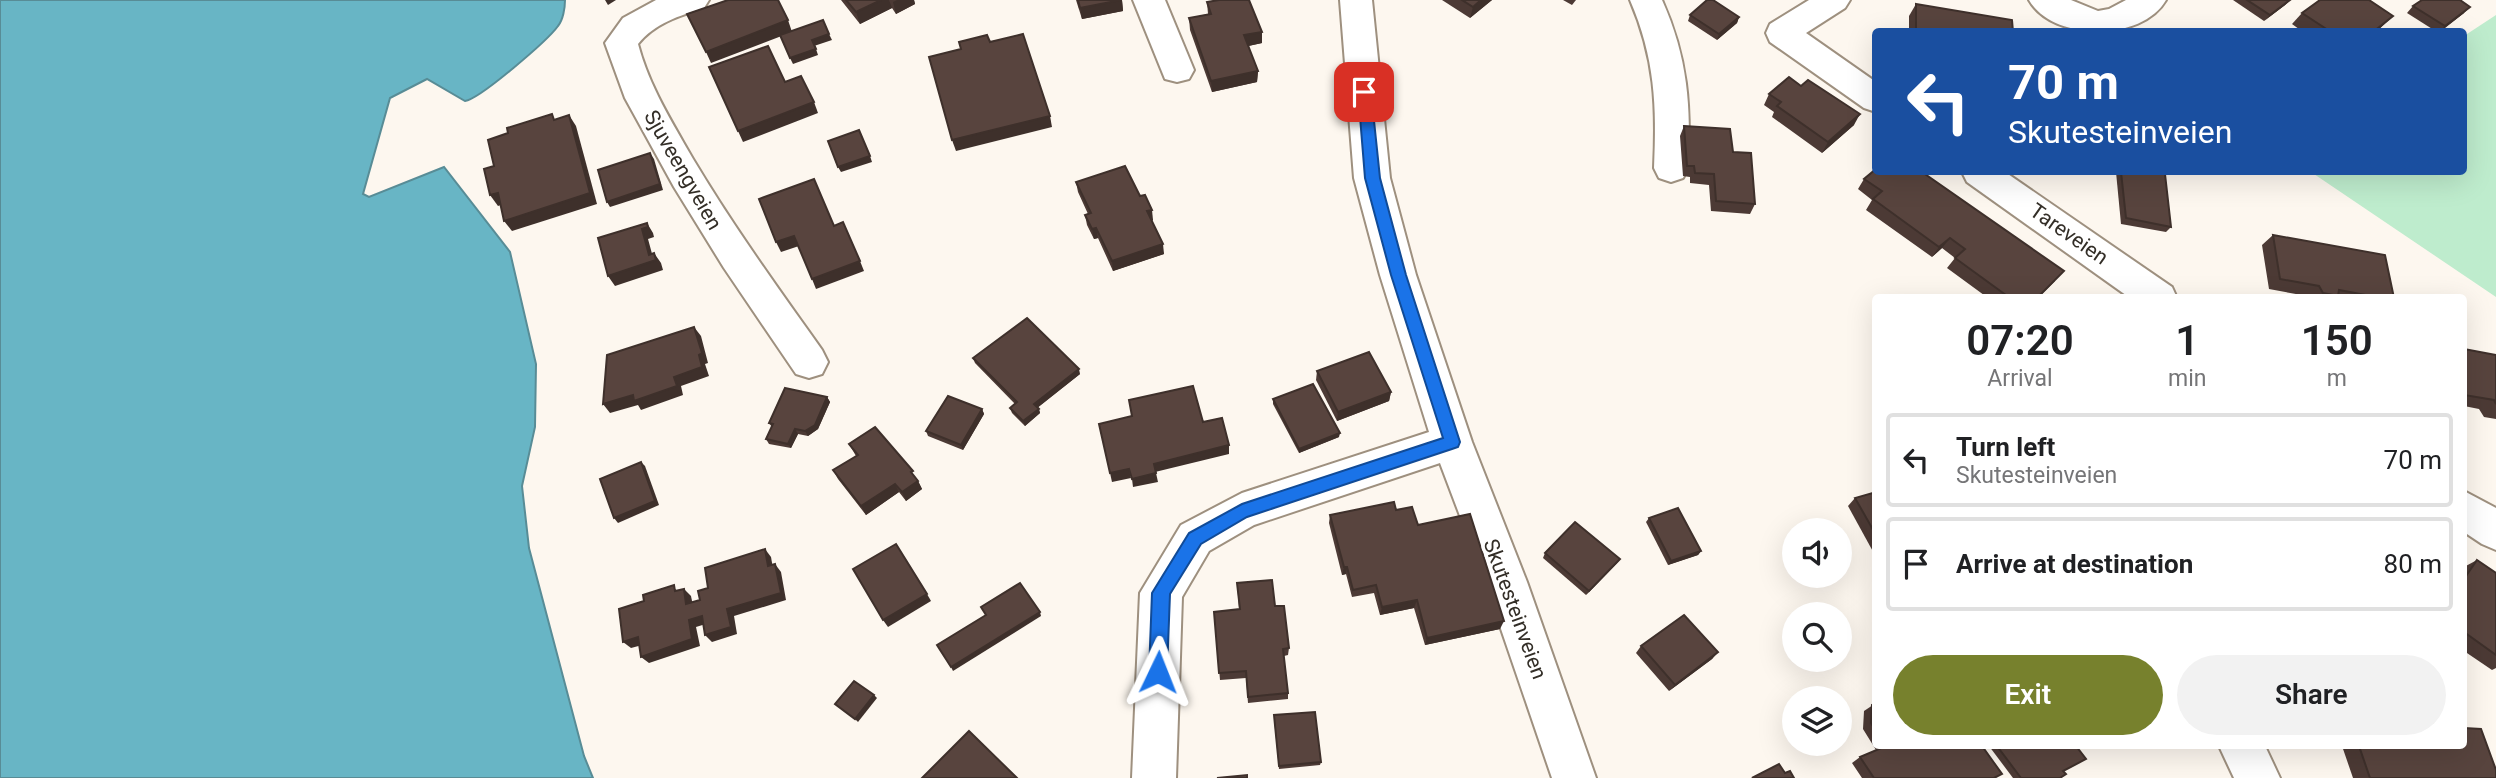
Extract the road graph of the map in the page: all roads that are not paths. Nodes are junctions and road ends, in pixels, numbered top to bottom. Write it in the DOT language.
graph roads {
  1 [pos="693,0"];
  2 [pos="1149,0"];
  3 [pos="1356,0"];
  4 [pos="1646,0"];
  5 [pos="1834,0"];
  6 [pos="2045,0"];
  7 [pos="2150,0"];
  8 [pos="1177,70"];
  9 [pos="1872,96"];
  10 [pos="1671,168"];
  11 [pos="1983,175"];
  12 [pos="2153,294"];
  13 [pos="809,362"];
  14 [pos="1452,442"];
  15 [pos="2467,511"];
  16 [pos="2496,531"];
  17 [pos="2243,749"];
  18 [pos="1154,778"];
  19 [pos="1574,778"];
  20 [pos="2258,778"];
  1 -- 13 [label="street, Sjuveengveien"];
  2 -- 8 [label="street"];
  3 -- 14 [label="street, Skutesteinveien"];
  4 -- 10 [label="street"];
  5 -- 9 [label="street"];
  6 -- 7 [label="street"];
  11 -- 12 [label="street, Tareveien"];
  14 -- 18 [label="street"];
  14 -- 19 [label="street, Skutesteinveien"];
  15 -- 16 [label="street"];
  17 -- 20 [label="street"];
}
